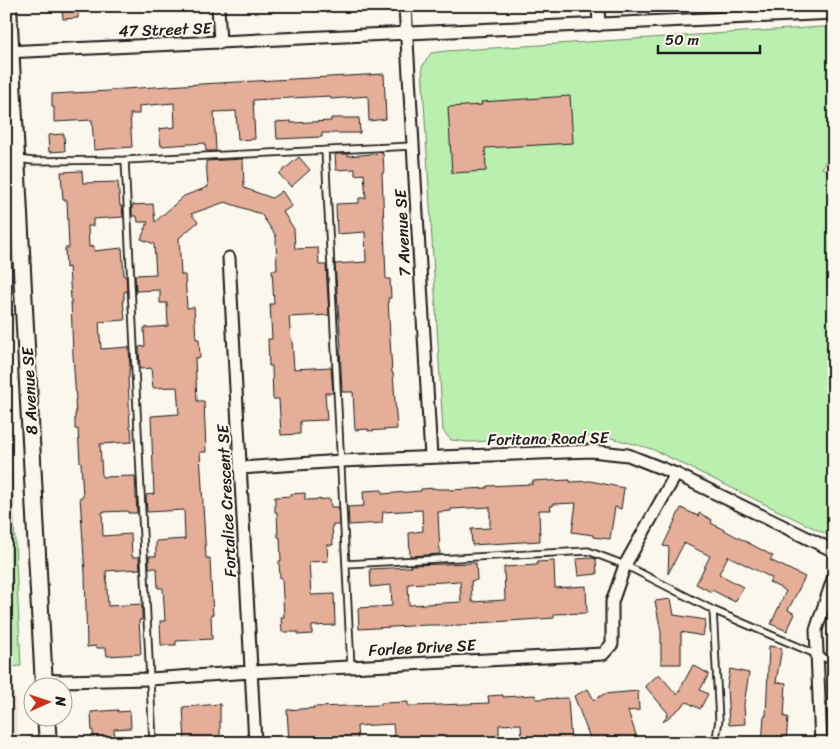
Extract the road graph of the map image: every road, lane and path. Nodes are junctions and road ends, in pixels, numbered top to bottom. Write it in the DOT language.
graph roads {
  1 [pos="8,6"];
  2 [pos="218,6"];
  3 [pos="405,6"];
  4 [pos="598,6"];
  5 [pos="788,10"];
  6 [pos="834,13"];
  7 [pos="599,25"];
  8 [pos="407,34"];
  9 [pos="220,43"];
  10 [pos="8,52"];
  11 [pos="413,146"];
  12 [pos="325,150"];
  13 [pos="16,159"];
  14 [pos="125,160"];
  15 [pos="229,258"];
  16 [pos="431,457"];
  17 [pos="341,461"];
  18 [pos="241,468"];
  19 [pos="676,474"];
  20 [pos="834,550"];
  21 [pos="346,564"];
  22 [pos="625,565"];
  23 [pos="834,576"];
  24 [pos="713,610"];
  25 [pos="817,654"];
  26 [pos="834,662"];
  27 [pos="351,667"];
  28 [pos="251,672"];
  29 [pos="44,676"];
  30 [pos="150,679"];
  31 [pos="72,681"];
  32 [pos="47,726"];
  33 [pos="48,743"];
  34 [pos="153,743"];
  35 [pos="255,743"];
  36 [pos="710,743"];
  37 [pos="821,743"];
  1 -- 10 [label="street, 8 Avenue SE"];
  2 -- 9 [label="street"];
  3 -- 8 [label="street, 7 Avenue SE"];
  4 -- 7 [label="street"];
  5 -- 6 [label="street, 47 Street SE"];
  5 -- 7 [label="street, 47 Street SE"];
  7 -- 8 [label="street, 47 Street SE"];
  8 -- 9 [label="street, 47 Street SE"];
  8 -- 11 [label="street, 7 Avenue SE"];
  9 -- 10 [label="street, 47 Street SE"];
  10 -- 13 [label="street, 8 Avenue SE"];
  11 -- 12 [label="lane"];
  11 -- 16 [label="street, 7 Avenue SE"];
  12 -- 14 [label="lane"];
  12 -- 17 [label="lane"];
  13 -- 14 [label="lane"];
  13 -- 29 [label="street, 8 Avenue SE"];
  14 -- 30 [label="lane"];
  15 -- 18 [label="street, Fortalice Crescent SE"];
  16 -- 17 [label="street, Foritana Road SE"];
  16 -- 19 [label="street, Foritana Road SE"];
  17 -- 18 [label="street, Foritana Road SE"];
  17 -- 21 [label="lane"];
  18 -- 28 [label="street, Fortalice Crescent SE"];
  19 -- 20 [label="street, Foritana Road SE"];
  19 -- 22 [label="street, Forlee Drive SE"];
  21 -- 22 [label="lane"];
  21 -- 27 [label="lane"];
  22 -- 24 [label="lane"];
  22 -- 27 [label="street, Forlee Drive SE"];
  23 -- 25 [label="street"];
  24 -- 25 [label="lane"];
  24 -- 36 [label="lane"];
  25 -- 26 [label="lane"];
  25 -- 37 [label="street"];
  27 -- 28 [label="street, Forlee Drive SE"];
  28 -- 30 [label="street, Forlee Drive SE"];
  28 -- 35 [label="street, Fortalice Crescent SE"];
  30 -- 31 [label="street, Forlee Drive SE"];
  30 -- 34 [label="lane"];
  32 -- 33 [label="street"];
}
